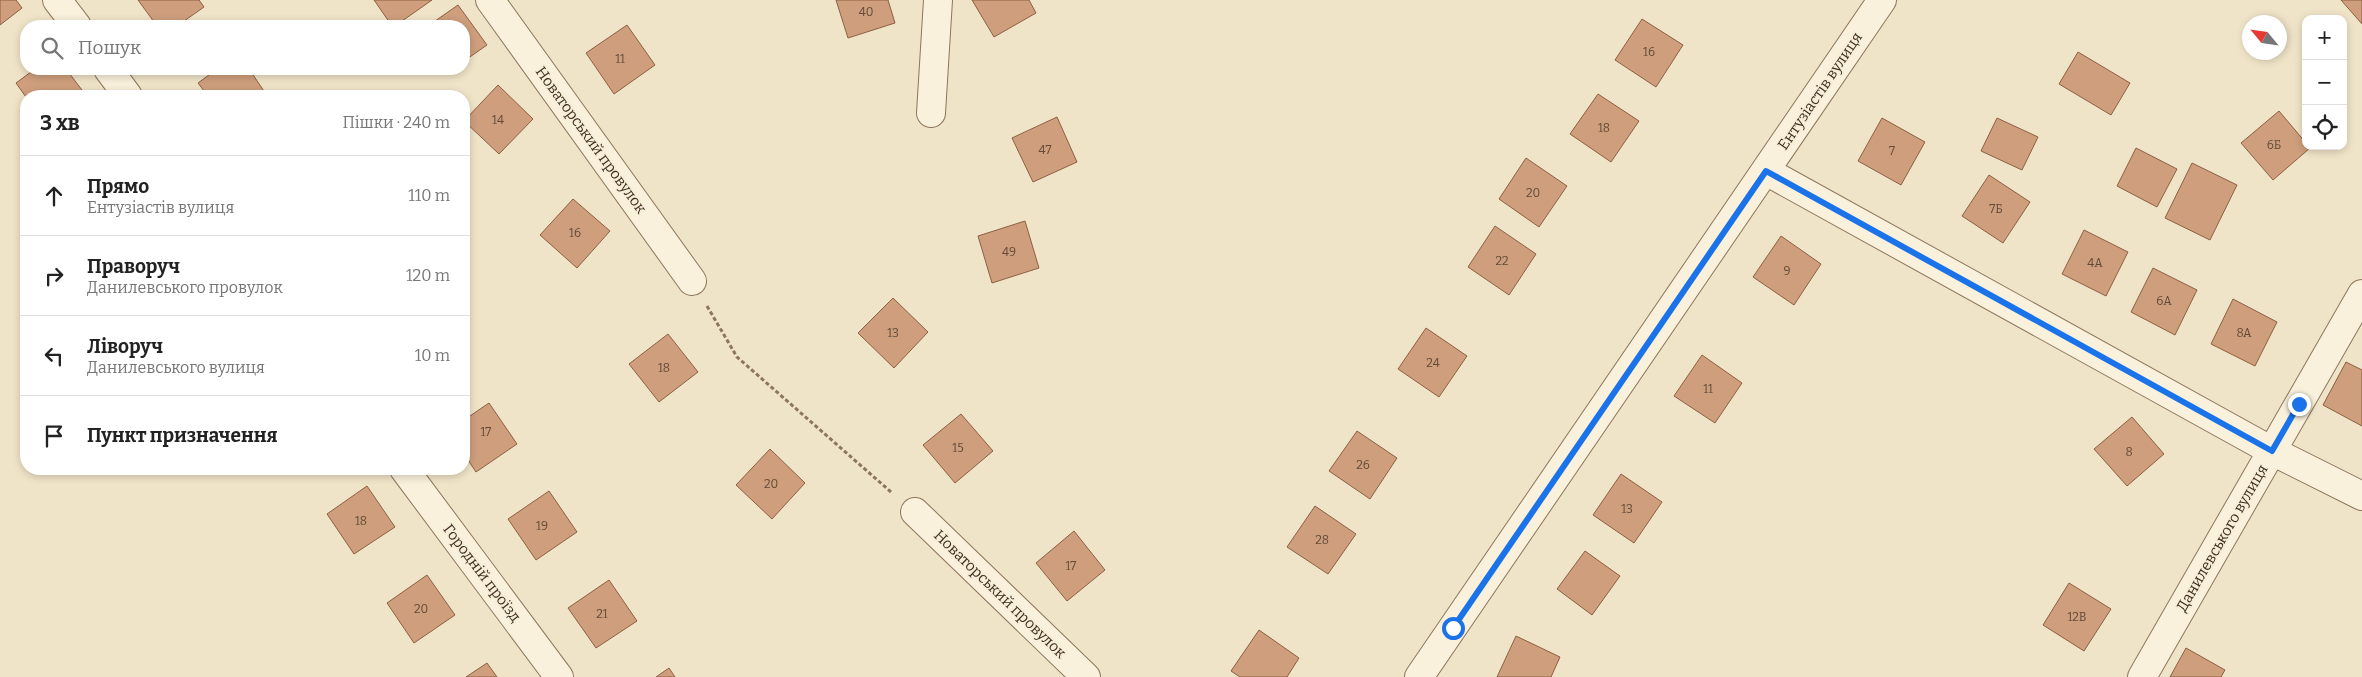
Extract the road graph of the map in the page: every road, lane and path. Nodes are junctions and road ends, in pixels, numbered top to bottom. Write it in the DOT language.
graph roads {
  1 [pos="57,0"];
  2 [pos="490,0"];
  3 [pos="938,0"];
  4 [pos="1882,0"];
  5 [pos="72,20"];
  6 [pos="112,75"];
  7 [pos="124,90"];
  8 [pos="931,113"];
  9 [pos="1766,171"];
  10 [pos="692,281"];
  11 [pos="2362,294"];
  12 [pos="2272,451"];
  13 [pos="408,475"];
  14 [pos="2362,496"];
  15 [pos="915,512"];
  16 [pos="559,677"];
  17 [pos="1086,677"];
  18 [pos="1419,677"];
  19 [pos="2142,677"];
  1 -- 5 [label="street"];
  2 -- 10 [label="street, Новаторський провулок"];
  3 -- 8 [label="street"];
  4 -- 9 [label="street, Ентузіастів вулиця"];
  6 -- 7 [label="street"];
  9 -- 12 [label="street"];
  9 -- 18 [label="street, Ентузіастів вулиця"];
  10 -- 15 [label="path"];
  11 -- 12 [label="street, Данилевського вулиця"];
  12 -- 14 [label="street"];
  12 -- 19 [label="street, Данилевського вулиця"];
  13 -- 16 [label="street, Городній проїзд"];
  15 -- 17 [label="street, Новаторський провулок"];
}
